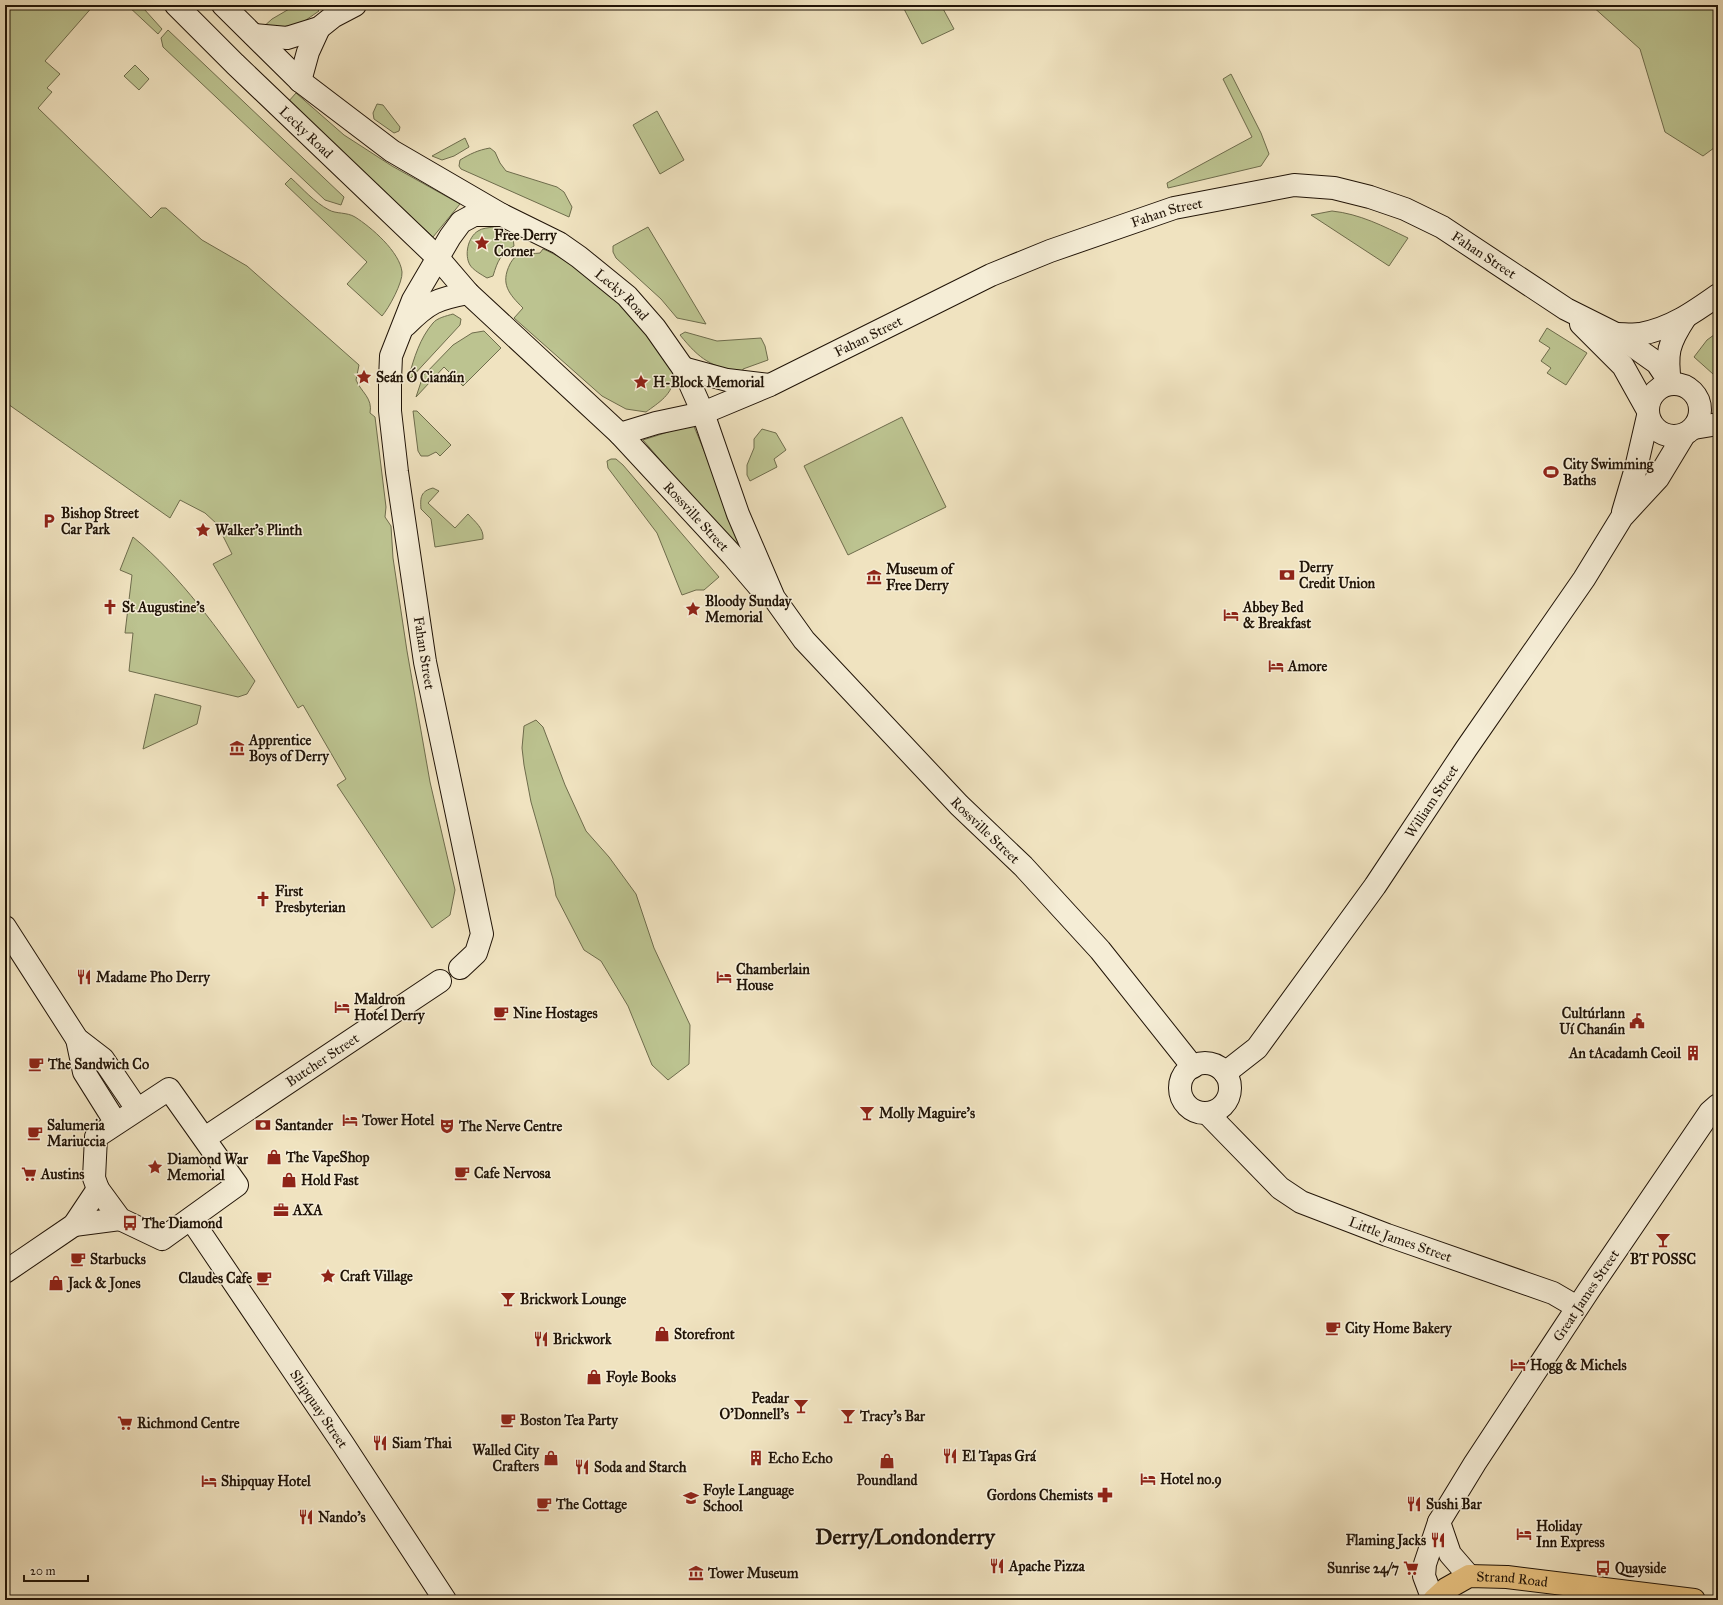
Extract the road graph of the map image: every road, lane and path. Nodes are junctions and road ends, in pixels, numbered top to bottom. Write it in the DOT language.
graph roads {
  1 [pos="176,5"];
  2 [pos="223,5"];
  3 [pos="356,5"];
  4 [pos="319,28"];
  5 [pos="254,35"];
  6 [pos="300,81"];
  7 [pos="502,215"];
  8 [pos="438,258"];
  9 [pos="468,293"];
  10 [pos="1718,295"];
  11 [pos="1566,309"];
  12 [pos="1685,318"];
  13 [pos="402,328"];
  14 [pos="1616,334"];
  15 [pos="683,368"];
  16 [pos="1671,384"];
  17 [pos="770,385"];
  18 [pos="1708,404"];
  19 [pos="1648,412"];
  20 [pos="702,413"];
  21 [pos="1718,424"];
  22 [pos="1689,432"];
  23 [pos="620,434"];
  24 [pos="1622,517"];
  25 [pos="774,598"];
  26 [pos="5,927"];
  27 [pos="460,968"];
  28 [pos="440,981"];
  29 [pos="77,1039"];
  30 [pos="1193,1066"];
  31 [pos="1225,1073"];
  32 [pos="1718,1105"];
  33 [pos="137,1109"];
  34 [pos="1215,1109"];
  35 [pos="116,1123"];
  36 [pos="205,1138"];
  37 [pos="98,1189"];
  38 [pos="120,1219"];
  39 [pos="191,1219"];
  40 [pos="74,1225"];
  41 [pos="5,1272"];
  42 [pos="1578,1307"];
  43 [pos="1439,1522"];
  44 [pos="1469,1576"];
  45 [pos="445,1600"];
  46 [pos="1433,1600"];
  47 [pos="1694,1600"];
  1 -- 8 [label="main road, Lecky Road"];
  2 -- 5 [label="main road, Lecky Road"];
  3 -- 4 [label="main road"];
  4 -- 5 [label="main road"];
  4 -- 6 [label="main road"];
  5 -- 6 [label="main road, Lecky Road"];
  6 -- 7 [label="main road, Lecky Road"];
  7 -- 8 [label="main road, Lecky Road"];
  7 -- 15 [label="main road, Lecky Road"];
  8 -- 9 [label="main road, Lecky Road"];
  8 -- 13 [label="main road, Fahan Street"];
  9 -- 13 [label="main road, Fahan Street"];
  9 -- 23 [label="main road, Lecky Road"];
  10 -- 12 [label="main road"];
  11 -- 14 [label="main road, Fahan Street"];
  11 -- 17 [label="main road, Fahan Street"];
  11 -- 19 [label="main road, Fahan Street"];
  12 -- 14 [label="main road"];
  12 -- 16 [label="main road"];
  13 -- 27 [label="main road, Fahan Street"];
  14 -- 16 [label="main road, Fahan Street"];
  15 -- 17 [label="main road"];
  15 -- 20 [label="main road, Lecky Road"];
  16 -- 18 [label="main road"];
  16 -- 19 [label="main road"];
  17 -- 20 [label="main road, Fahan Street"];
  18 -- 22 [label="main road"];
  19 -- 22 [label="main road"];
  19 -- 24 [label="main road, William Street"];
  20 -- 23 [label="main road, Fahan Street"];
  20 -- 25 [label="main road, Rossville Street"];
  21 -- 22 [label="main road"];
  22 -- 24 [label="main road, William Street"];
  23 -- 25 [label="main road, Rossville Street"];
  24 -- 31 [label="main road, William Street"];
  25 -- 30 [label="main road, Rossville Street"];
  26 -- 29 [label="main road"];
  28 -- 36 [label="main road, Butcher Street"];
  29 -- 33 [label="main road"];
  29 -- 35 [label="main road"];
  30 -- 31 [label="main road"];
  30 -- 34 [label="main road"];
  31 -- 34 [label="main road"];
  32 -- 42 [label="main road, Great James Street"];
  33 -- 35 [label="main road"];
  33 -- 36 [label="main road"];
  34 -- 42 [label="main road, Little James Street"];
  35 -- 37 [label="main road"];
  36 -- 39 [label="main road"];
  37 -- 38 [label="main road"];
  37 -- 40 [label="main road"];
  38 -- 39 [label="main road"];
  38 -- 40 [label="main road"];
  39 -- 45 [label="main road, Shipquay Street"];
  40 -- 41 [label="main road"];
  42 -- 43 [label="main road, Great James Street"];
  43 -- 44 [label="main road"];
  43 -- 46 [label="main road, Great James Street"];
  44 -- 46 [label="main road, Strand Road"];
  44 -- 47 [label="main road, Strand Road"];
}
